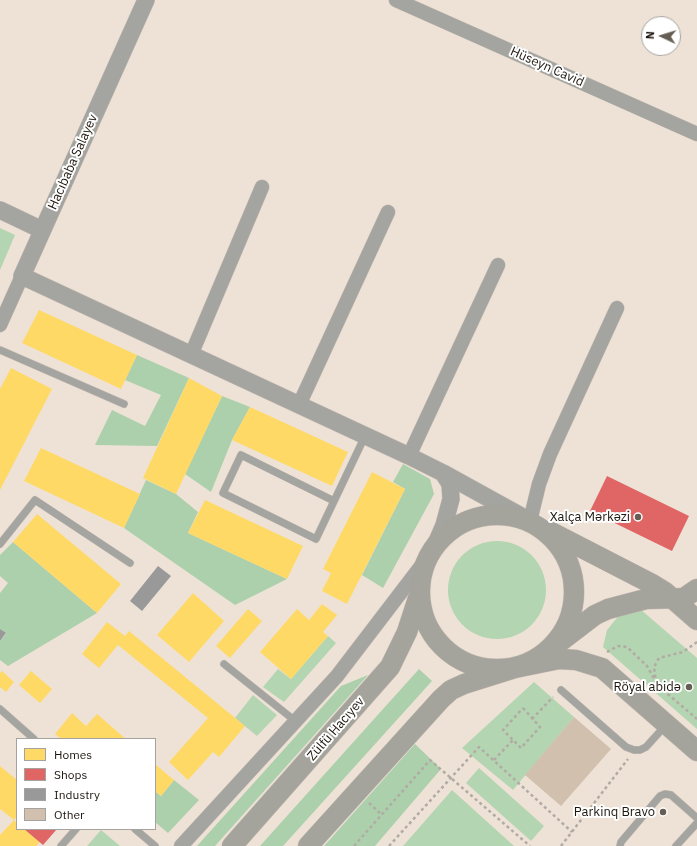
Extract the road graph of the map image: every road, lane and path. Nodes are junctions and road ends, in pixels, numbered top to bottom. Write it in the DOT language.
graph roads {
  1 [pos="146,0"];
  2 [pos="396,0"];
  3 [pos="697,134"];
  4 [pos="262,186"];
  5 [pos="0,210"];
  6 [pos="388,212"];
  7 [pos="42,230"];
  8 [pos="498,265"];
  9 [pos="22,276"];
  10 [pos="617,308"];
  11 [pos="0,325"];
  12 [pos="0,350"];
  13 [pos="191,355"];
  14 [pos="124,404"];
  15 [pos="299,405"];
  16 [pos="365,436"];
  17 [pos="409,456"];
  18 [pos="443,473"];
  19 [pos="334,501"];
  20 [pos="530,521"];
  21 [pos="0,544"];
  22 [pos="431,551"];
  23 [pos="130,563"];
  24 [pos="697,589"];
  25 [pos="418,598"];
  26 [pos="675,600"];
  27 [pos="697,620"];
  28 [pos="697,642"];
  29 [pos="543,655"];
  30 [pos="224,664"];
  31 [pos="515,668"];
  32 [pos="561,690"];
  33 [pos="0,709"];
  34 [pos="532,718"];
  35 [pos="697,719"];
  36 [pos="294,720"];
  37 [pos="666,724"];
  38 [pos="33,738"];
  39 [pos="513,740"];
  40 [pos="634,750"];
  41 [pos="697,751"];
  42 [pos="494,760"];
  43 [pos="452,778"];
  44 [pos="697,818"];
  45 [pos="697,823"];
  46 [pos="75,830"];
  47 [pos="136,830"];
  48 [pos="572,832"];
  49 [pos="61,846"];
  50 [pos="155,846"];
  51 [pos="181,846"];
  52 [pos="232,846"];
  53 [pos="308,846"];
  54 [pos="354,846"];
  55 [pos="389,846"];
  56 [pos="530,846"];
  57 [pos="561,846"];
  58 [pos="620,846"];
  59 [pos="676,846"];
  1 -- 7 [label="street, Hacıbaba Salayev"];
  2 -- 3 [label="street, Hüseyn Cavid"];
  4 -- 13 [label="street"];
  5 -- 7 [label="street"];
  6 -- 15 [label="street"];
  7 -- 9 [label="street, Hacıbaba Salayev"];
  8 -- 17 [label="street"];
  9 -- 11 [label="street, Hacıbaba Salayev"];
  9 -- 13 [label="street"];
  10 -- 20 [label="street"];
  12 -- 14 [label="lane"];
  13 -- 15 [label="street"];
  15 -- 16 [label="street"];
  16 -- 17 [label="street"];
  16 -- 19 [label="lane"];
  17 -- 18 [label="street"];
  18 -- 20 [label="street"];
  18 -- 22 [label="street"];
  19 -- 19 [label="lane"];
  20 -- 22 [label="main road"];
  20 -- 26 [label="main road"];
  20 -- 29 [label="main road"];
  21 -- 23 [label="lane"];
  22 -- 25 [label="main road, Zülfü Hacıyev"];
  22 -- 36 [label="street"];
  24 -- 26 [label="main road"];
  25 -- 31 [label="main road"];
  25 -- 52 [label="main road, Zülfü Hacıyev"];
  26 -- 27 [label="main road"];
  26 -- 29 [label="main road"];
  28 -- 35 [label="path"];
  29 -- 31 [label="main road"];
  30 -- 36 [label="lane"];
  31 -- 37 [label="main road"];
  31 -- 53 [label="main road"];
  32 -- 34 [label="path"];
  32 -- 40 [label="lane"];
  33 -- 38 [label="lane"];
  34 -- 39 [label="path"];
  34 -- 39 [label="path"];
  36 -- 51 [label="street"];
  37 -- 40 [label="lane"];
  37 -- 41 [label="main road"];
  39 -- 42 [label="path"];
  40 -- 48 [label="path"];
  42 -- 43 [label="path"];
  42 -- 48 [label="path"];
  43 -- 54 [label="path"];
  43 -- 55 [label="path"];
  43 -- 56 [label="path"];
  44 -- 58 [label="lane"];
  45 -- 59 [label="lane"];
  46 -- 49 [label="lane"];
  47 -- 50 [label="lane"];
  48 -- 57 [label="path"];
}
